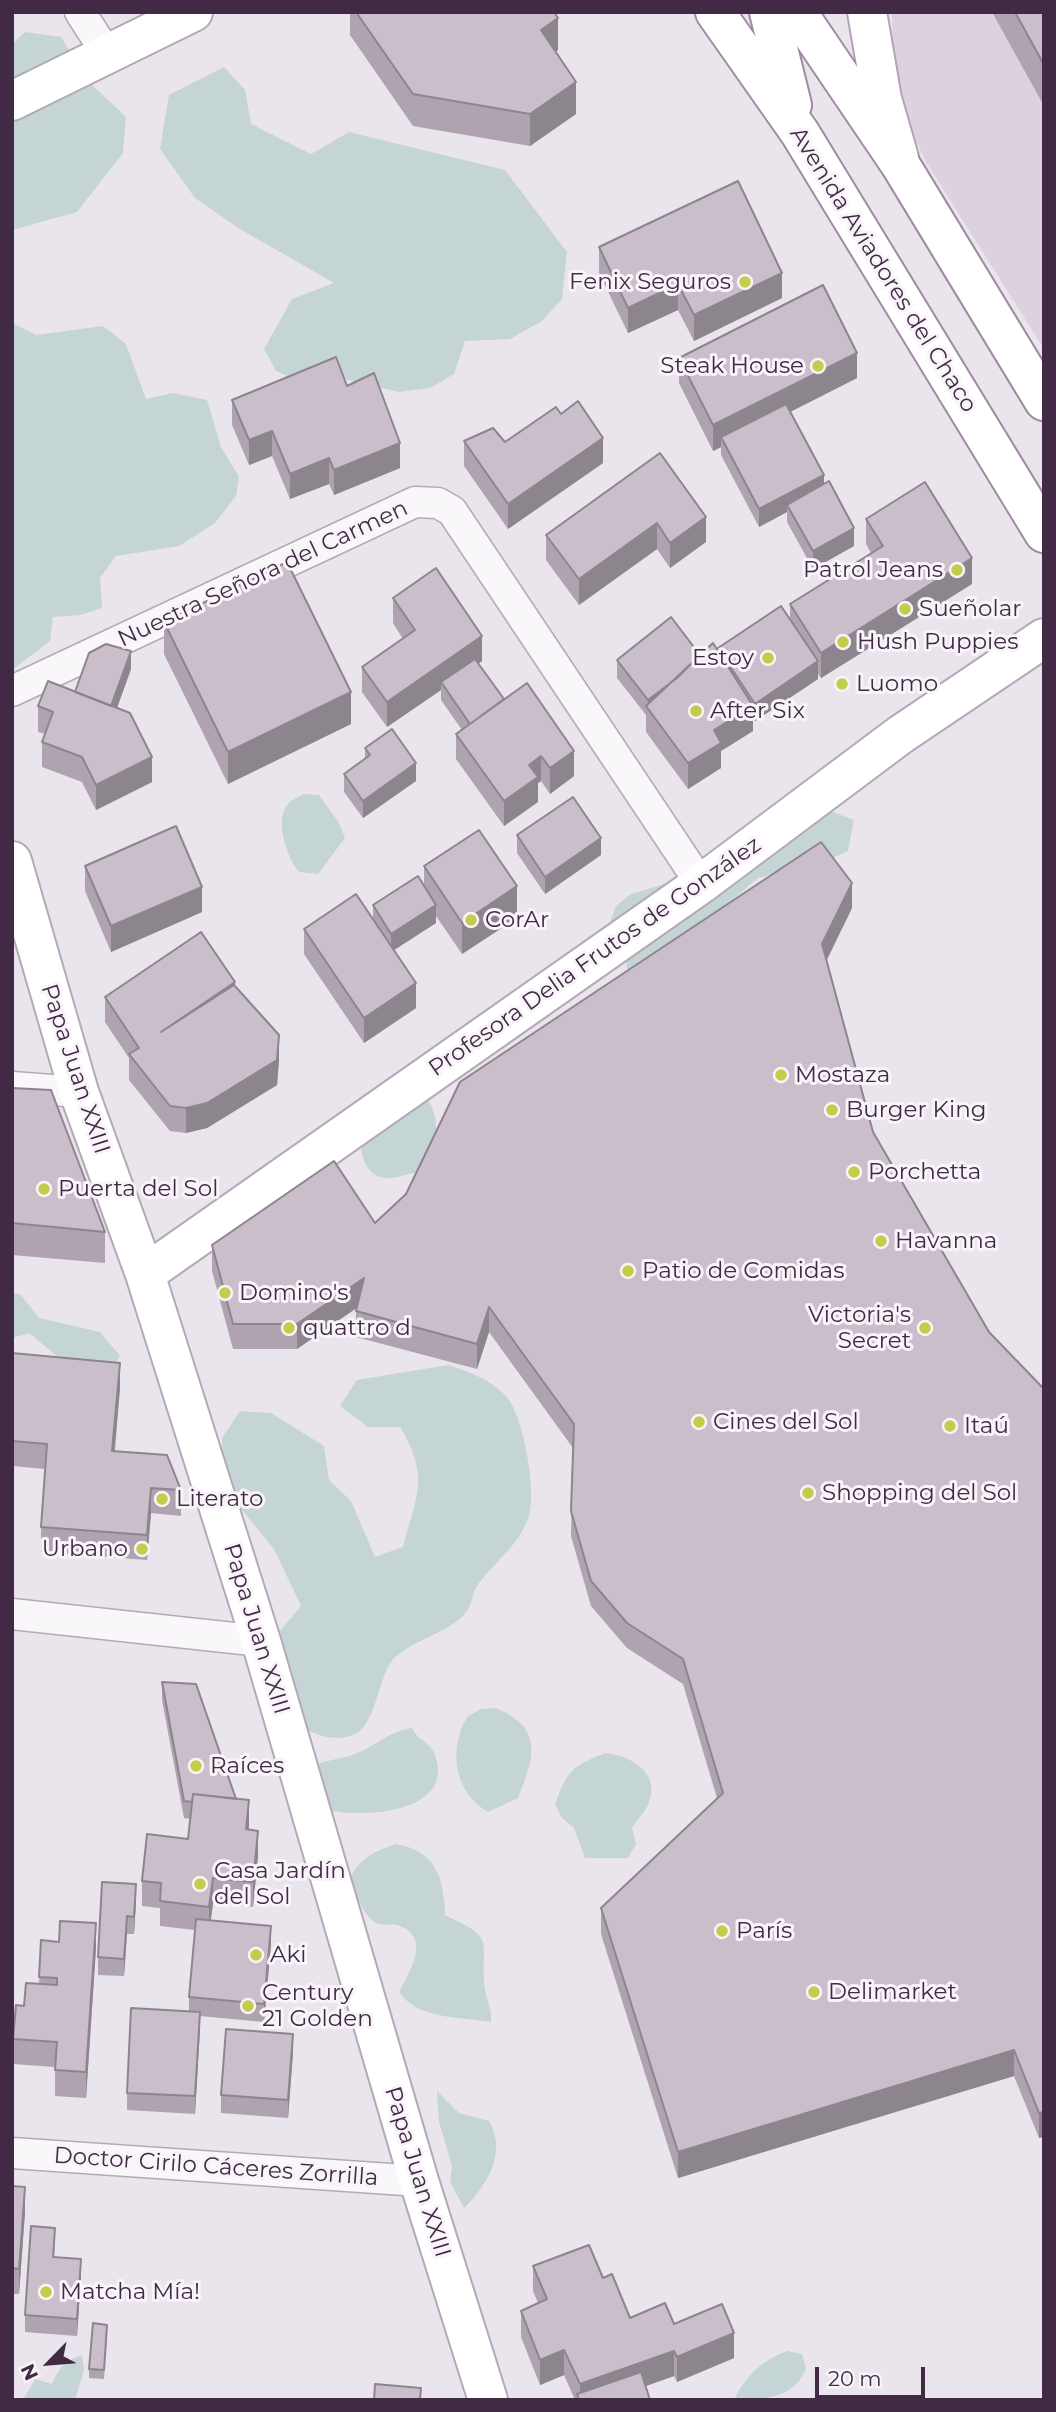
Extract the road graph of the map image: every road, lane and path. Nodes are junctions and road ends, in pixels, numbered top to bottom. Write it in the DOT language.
graph roads {
  1 [pos="79,12"];
  2 [pos="193,12"];
  3 [pos="715,12"];
  4 [pos="769,12"];
  5 [pos="797,12"];
  6 [pos="867,12"];
  7 [pos="107,54"];
  8 [pos="12,101"];
  9 [pos="800,133"];
  10 [pos="900,164"];
  11 [pos="1044,401"];
  12 [pos="1044,533"];
  13 [pos="1044,638"];
  14 [pos="12,691"];
  15 [pos="12,861"];
  16 [pos="701,884"];
  17 [pos="12,1087"];
  18 [pos="79,1092"];
  19 [pos="145,1274"];
  20 [pos="12,1614"];
  21 [pos="261,1641"];
  22 [pos="12,2153"];
  23 [pos="419,2181"];
  24 [pos="488,2400"];
  1 -- 7 [label="street"];
  2 -- 7 [label="main road"];
  3 -- 9 [label="main road, Avenida Aviadores del Chaco"];
  4 -- 9 [label="main road"];
  5 -- 10 [label="main road"];
  6 -- 10 [label="main road"];
  7 -- 8 [label="main road"];
  9 -- 12 [label="main road, Avenida Aviadores del Chaco"];
  10 -- 11 [label="main road"];
  13 -- 16 [label="main road, Profesora Delia Frutos de González"];
  14 -- 16 [label="street, Nuestra Señora del Carmen"];
  15 -- 18 [label="main road, Papa Juan XXIII"];
  16 -- 19 [label="main road, Profesora Delia Frutos de González"];
  17 -- 18 [label="street"];
  18 -- 19 [label="main road, Papa Juan XXIII"];
  19 -- 21 [label="main road, Papa Juan XXIII"];
  20 -- 21 [label="street"];
  21 -- 23 [label="main road, Papa Juan XXIII"];
  22 -- 23 [label="street, Doctor Cirilo Cáceres Zorrilla"];
  23 -- 24 [label="main road, Papa Juan XXIII"];
}
